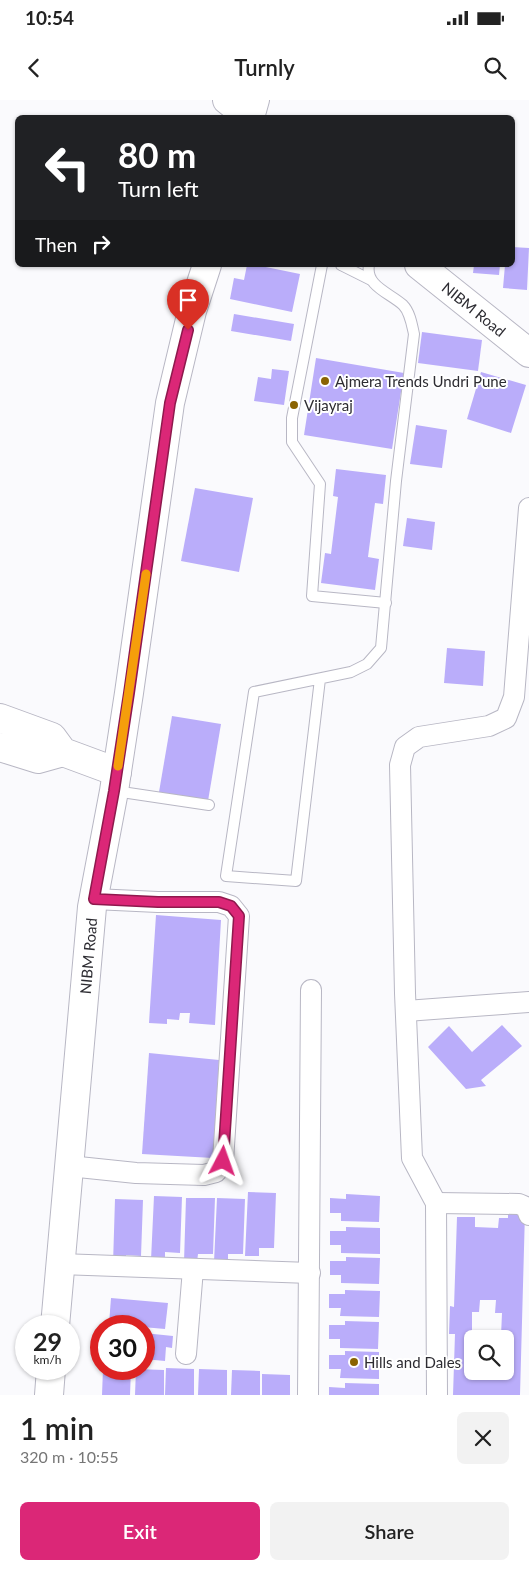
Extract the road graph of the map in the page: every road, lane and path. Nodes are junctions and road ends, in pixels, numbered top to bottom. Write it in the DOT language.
graph roads {
  1 [pos="226,100"];
  2 [pos="259,100"];
  3 [pos="245,115"];
  4 [pos="255,115"];
  5 [pos="206,267"];
  6 [pos="322,267"];
  7 [pos="345,267"];
  8 [pos="368,267"];
  9 [pos="422,267"];
  10 [pos="371,280"];
  11 [pos="529,353"];
  12 [pos="529,508"];
  13 [pos="386,603"];
  14 [pos="320,679"];
  15 [pos="0,718"];
  16 [pos="0,747"];
  17 [pos="63,752"];
  18 [pos="115,782"];
  19 [pos="208,805"];
  20 [pos="94,899"];
  21 [pos="312,990"];
  22 [pos="529,1002"];
  23 [pos="406,1011"];
  24 [pos="69,1166"];
  25 [pos="436,1203"];
  26 [pos="529,1214"];
  27 [pos="60,1264"];
  28 [pos="193,1270"];
  29 [pos="310,1273"];
  30 [pos="56,1315"];
  31 [pos="186,1354"];
  32 [pos="50,1380"];
  33 [pos="49,1395"];
  34 [pos="308,1395"];
  35 [pos="437,1395"];
  1 -- 3 [label="main road"];
  2 -- 4 [label="street"];
  5 -- 18 [label="main road, NIBM Road"];
  6 -- 13 [label="lane"];
  7 -- 10 [label="lane"];
  8 -- 10 [label="lane"];
  9 -- 11 [label="main road, NIBM Road"];
  10 -- 13 [label="lane"];
  12 -- 23 [label="street"];
  13 -- 14 [label="lane"];
  14 -- 14 [label="lane"];
  15 -- 17 [label="main road"];
  16 -- 17 [label="main road"];
  17 -- 18 [label="main road"];
  18 -- 19 [label="lane"];
  18 -- 20 [label="main road, NIBM Road"];
  20 -- 24 [label="main road, NIBM Road"];
  20 -- 24 [label="street"];
  21 -- 29 [label="street"];
  22 -- 23 [label="street"];
  23 -- 25 [label="street"];
  24 -- 27 [label="main road, NIBM Road"];
  25 -- 26 [label="street"];
  25 -- 35 [label="street"];
  27 -- 28 [label="street"];
  27 -- 30 [label="main road, NIBM Road"];
  28 -- 29 [label="street"];
  28 -- 31 [label="street"];
  29 -- 34 [label="street"];
  32 -- 33 [label="main road"];
}
